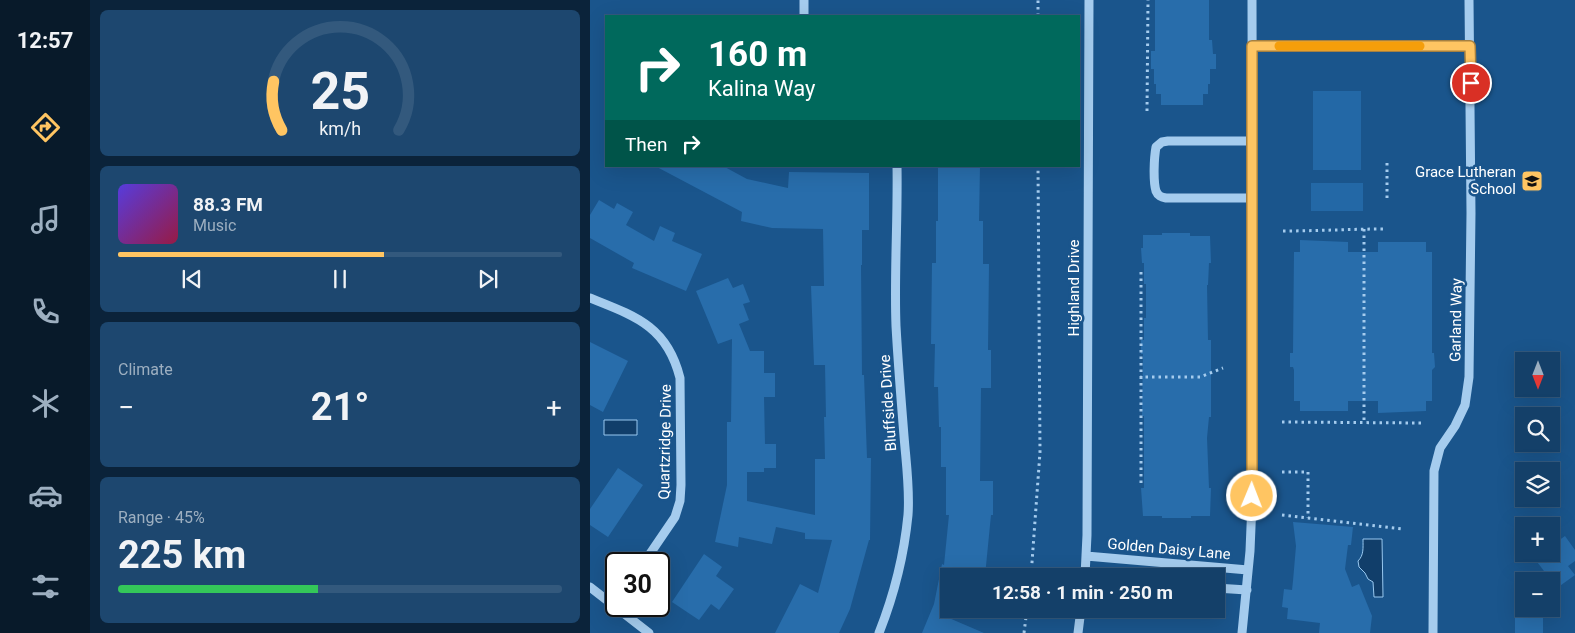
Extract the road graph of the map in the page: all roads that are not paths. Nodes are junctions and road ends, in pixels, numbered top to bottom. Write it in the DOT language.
graph roads {
  1 [pos="804,0"];
  2 [pos="1089,0"];
  3 [pos="1252,0"];
  4 [pos="1469,0"];
  5 [pos="804,15"];
  6 [pos="1252,46"];
  7 [pos="1470,46"];
  8 [pos="1252,142"];
  9 [pos="898,167"];
  10 [pos="1253,198"];
  11 [pos="590,298"];
  12 [pos="651,552"];
  13 [pos="1086,556"];
  14 [pos="1087,568"];
  15 [pos="1248,570"];
  16 [pos="590,587"];
  17 [pos="1225,589"];
  18 [pos="1247,590"];
  19 [pos="605,597"];
  20 [pos="631,617"];
  21 [pos="1080,618"];
  22 [pos="649,633"];
  23 [pos="880,633"];
  24 [pos="1078,633"];
  25 [pos="1242,633"];
  26 [pos="1433,633"];
  1 -- 5 [label="street"];
  2 -- 13 [label="street, Highland Drive"];
  3 -- 6 [label="street"];
  4 -- 7 [label="street, Garland Way"];
  6 -- 7 [label="street"];
  6 -- 8 [label="street"];
  7 -- 26 [label="street, Garland Way"];
  8 -- 10 [label="street"];
  8 -- 10 [label="street"];
  9 -- 23 [label="street, Bluffside Drive"];
  10 -- 15 [label="street"];
  11 -- 12 [label="street, Quartzridge Drive"];
  13 -- 14 [label="street, Highland Drive"];
  13 -- 15 [label="street, Golden Daisy Lane"];
  15 -- 18 [label="street"];
  16 -- 19 [label="street"];
  17 -- 18 [label="street"];
  18 -- 25 [label="street"];
  20 -- 22 [label="street"];
  21 -- 24 [label="street"];
}
